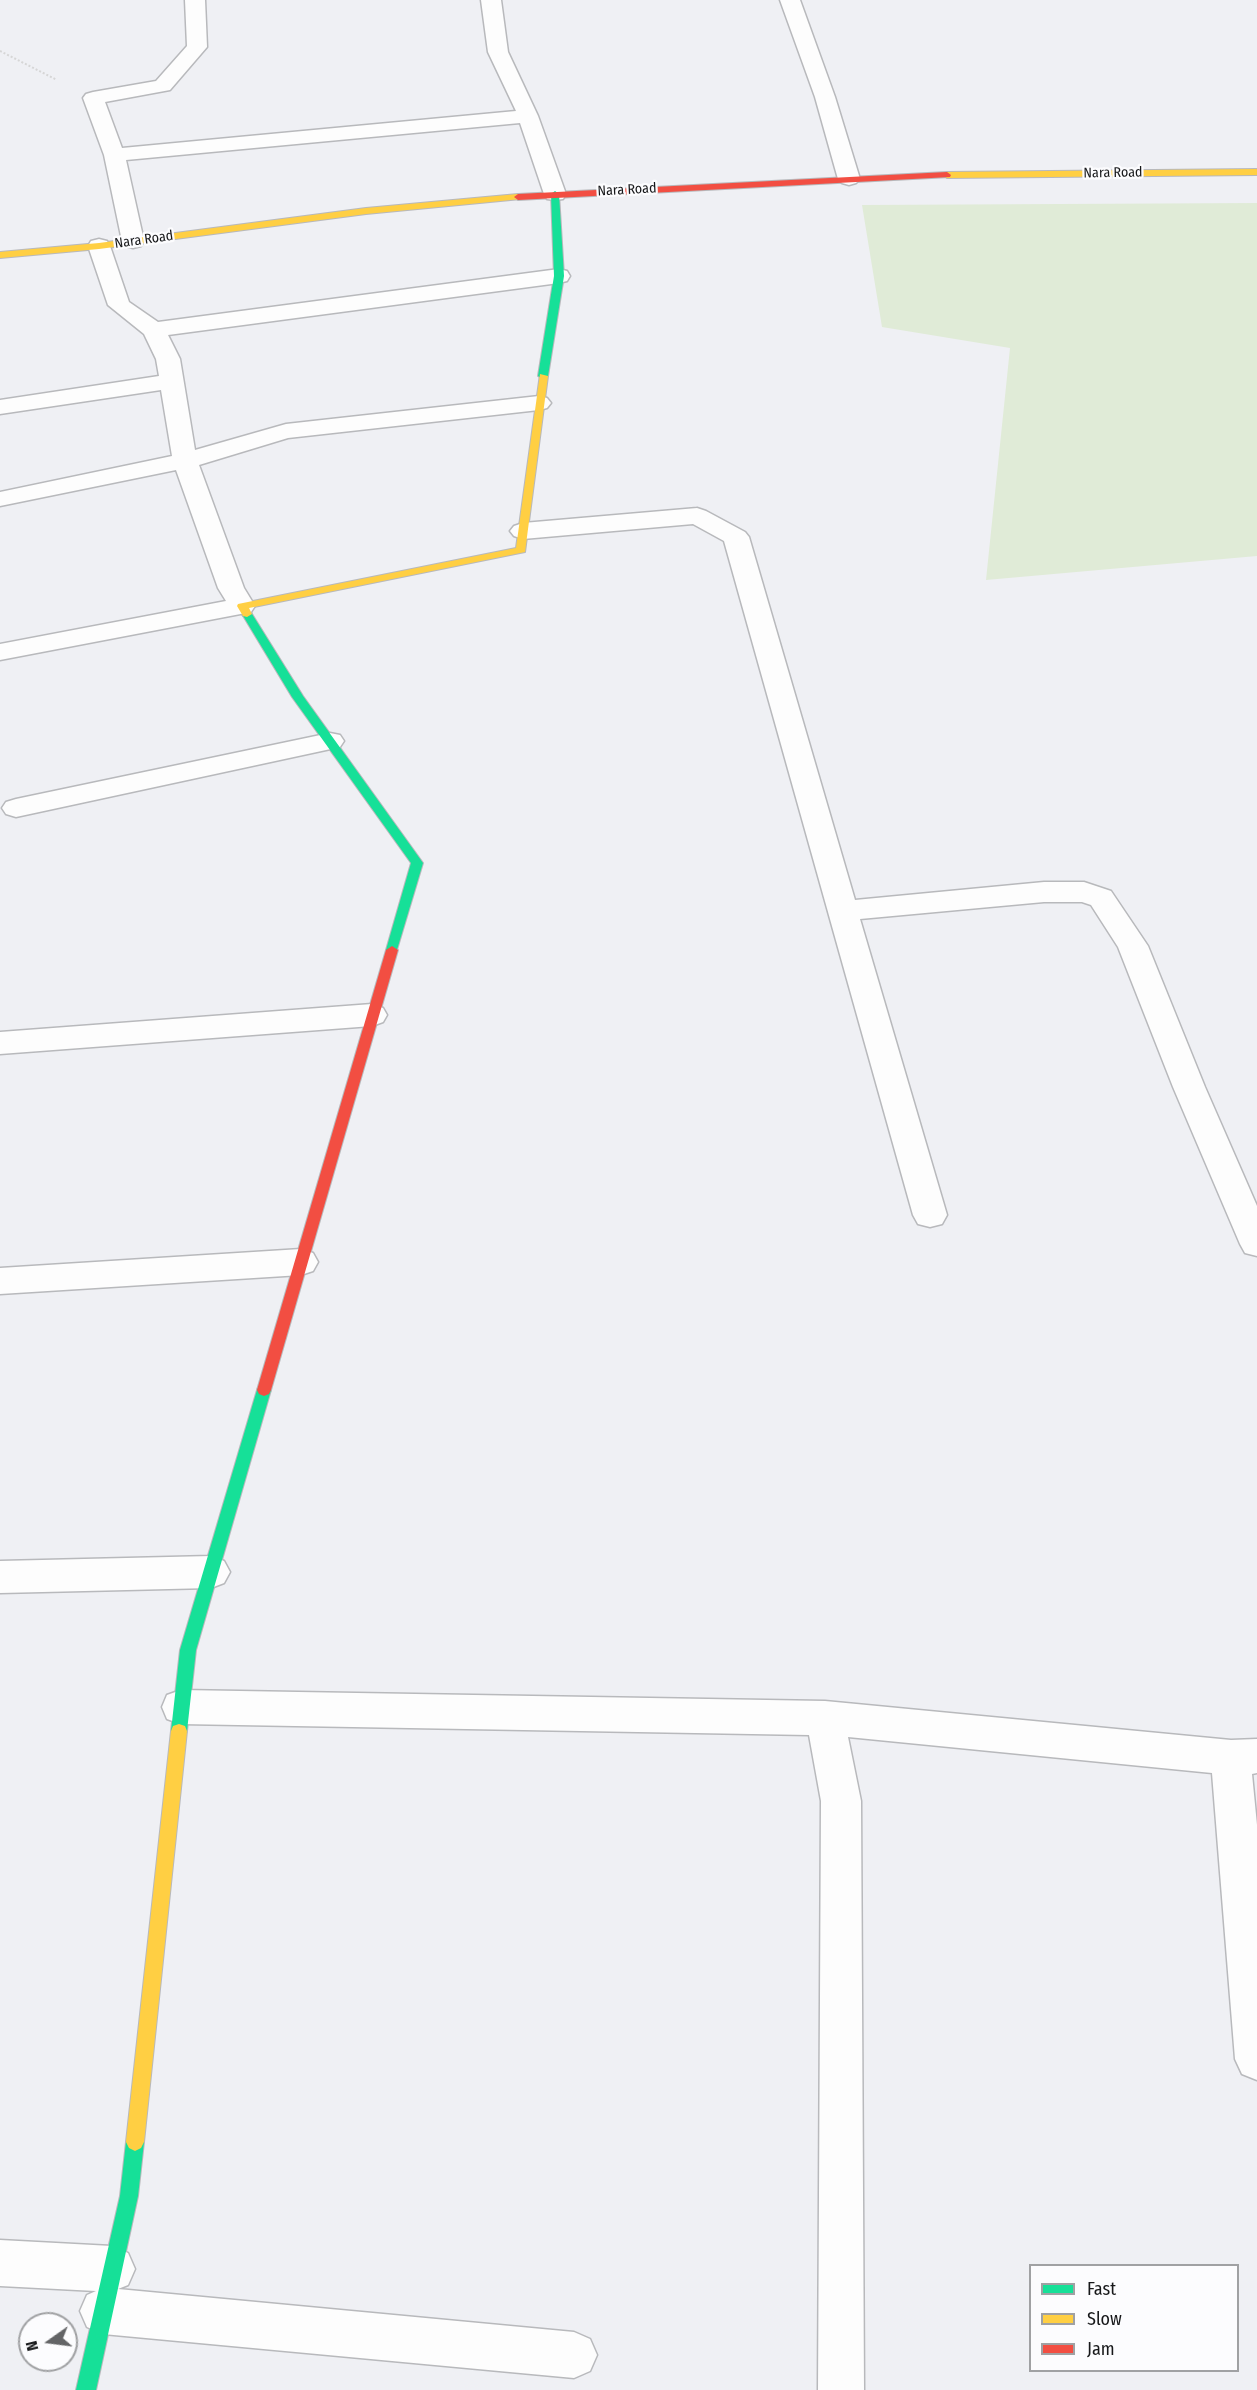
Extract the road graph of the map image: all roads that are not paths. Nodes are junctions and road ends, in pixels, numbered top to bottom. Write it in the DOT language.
graph roads {
  1 [pos="195,0"];
  2 [pos="490,0"];
  3 [pos="790,0"];
  4 [pos="528,116"];
  5 [pos="114,155"];
  6 [pos="1257,172"];
  7 [pos="849,179"];
  8 [pos="555,194"];
  9 [pos="133,241"];
  10 [pos="99,246"];
  11 [pos="0,255"];
  12 [pos="559,276"];
  13 [pos="154,330"];
  14 [pos="172,381"];
  15 [pos="539,403"];
  16 [pos="0,407"];
  17 [pos="185,461"];
  18 [pos="0,498"];
  19 [pos="523,531"];
  20 [pos="242,606"];
  21 [pos="0,652"];
  22 [pos="330,741"];
  23 [pos="15,808"];
  24 [pos="843,911"];
  25 [pos="372,1015"];
  26 [pos="0,1043"];
  27 [pos="930,1215"];
  28 [pos="1257,1244"];
  29 [pos="301,1262"];
  30 [pos="0,1281"];
  31 [pos="211,1572"];
  32 [pos="0,1577"];
  33 [pos="181,1707"];
  34 [pos="825,1718"];
  35 [pos="1244,1757"];
  36 [pos="1257,2060"];
  37 [pos="0,2263"];
  38 [pos="108,2290"];
  39 [pos="574,2355"];
  40 [pos="86,2390"];
  41 [pos="841,2390"];
  1 -- 5 [label="street"];
  2 -- 4 [label="street"];
  3 -- 7 [label="street"];
  4 -- 5 [label="street"];
  4 -- 8 [label="street"];
  5 -- 9 [label="street"];
  6 -- 7 [label="street, Nara Road"];
  7 -- 8 [label="street, Nara Road"];
  8 -- 9 [label="street, Nara Road"];
  8 -- 12 [label="street"];
  9 -- 10 [label="street, Nara Road"];
  10 -- 11 [label="street, Nara Road"];
  10 -- 13 [label="street"];
  12 -- 13 [label="street"];
  12 -- 15 [label="street"];
  13 -- 14 [label="street"];
  14 -- 16 [label="street"];
  14 -- 17 [label="street"];
  15 -- 17 [label="street"];
  15 -- 19 [label="street"];
  17 -- 18 [label="street"];
  17 -- 20 [label="street"];
  19 -- 20 [label="street"];
  19 -- 24 [label="street"];
  20 -- 21 [label="street"];
  20 -- 22 [label="street"];
  22 -- 23 [label="street"];
  22 -- 25 [label="street"];
  24 -- 27 [label="street"];
  24 -- 28 [label="street"];
  25 -- 26 [label="street"];
  25 -- 29 [label="street"];
  29 -- 30 [label="street"];
  29 -- 31 [label="street"];
  31 -- 32 [label="street"];
  31 -- 33 [label="street"];
  33 -- 34 [label="street"];
  33 -- 38 [label="street"];
  34 -- 35 [label="street"];
  34 -- 41 [label="street"];
  35 -- 36 [label="street"];
  37 -- 38 [label="street"];
  38 -- 39 [label="street"];
  38 -- 40 [label="street"];
}
